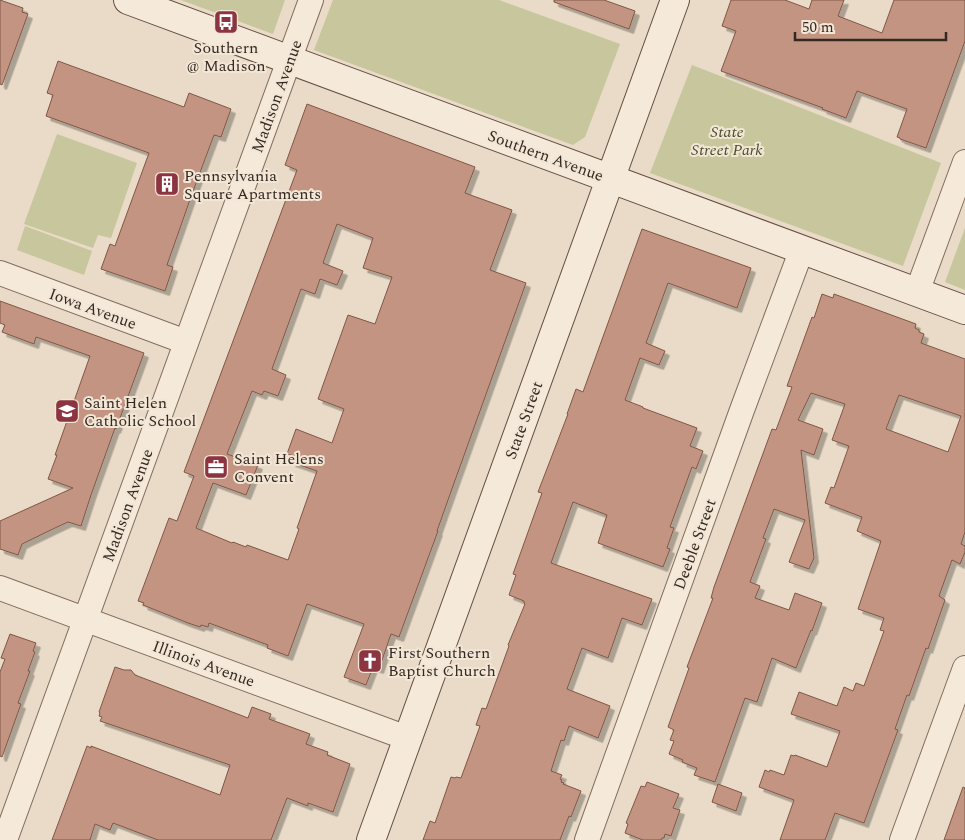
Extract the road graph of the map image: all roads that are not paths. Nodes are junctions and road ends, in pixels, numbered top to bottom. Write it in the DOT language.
graph roads {
  1 [pos="128,0"];
  2 [pos="311,0"];
  3 [pos="675,0"];
  4 [pos="289,60"];
  5 [pos="965,162"];
  6 [pos="610,178"];
  7 [pos="802,250"];
  8 [pos="0,274"];
  9 [pos="917,292"];
  10 [pos="965,310"];
  11 [pos="186,342"];
  12 [pos="0,588"];
  13 [pos="85,619"];
  14 [pos="965,668"];
  15 [pos="407,738"];
  16 [pos="5,840"];
  17 [pos="370,840"];
  18 [pos="587,840"];
  19 [pos="902,840"];
  1 -- 4 [label="street, Southern Avenue"];
  2 -- 4 [label="street, Madison Avenue"];
  3 -- 6 [label="street, State Street"];
  4 -- 6 [label="street, Southern Avenue"];
  4 -- 11 [label="street, Madison Avenue"];
  5 -- 9 [label="street"];
  6 -- 7 [label="street, Southern Avenue"];
  6 -- 15 [label="street, State Street"];
  7 -- 9 [label="street, Southern Avenue"];
  7 -- 18 [label="street, Deeble Street"];
  8 -- 11 [label="street, Iowa Avenue"];
  9 -- 10 [label="street, Southern Avenue"];
  11 -- 13 [label="street, Madison Avenue"];
  12 -- 13 [label="street, Illinois Avenue"];
  13 -- 15 [label="street, Illinois Avenue"];
  13 -- 16 [label="street, Madison Avenue"];
  14 -- 19 [label="street"];
  15 -- 17 [label="street, State Street"];
}
